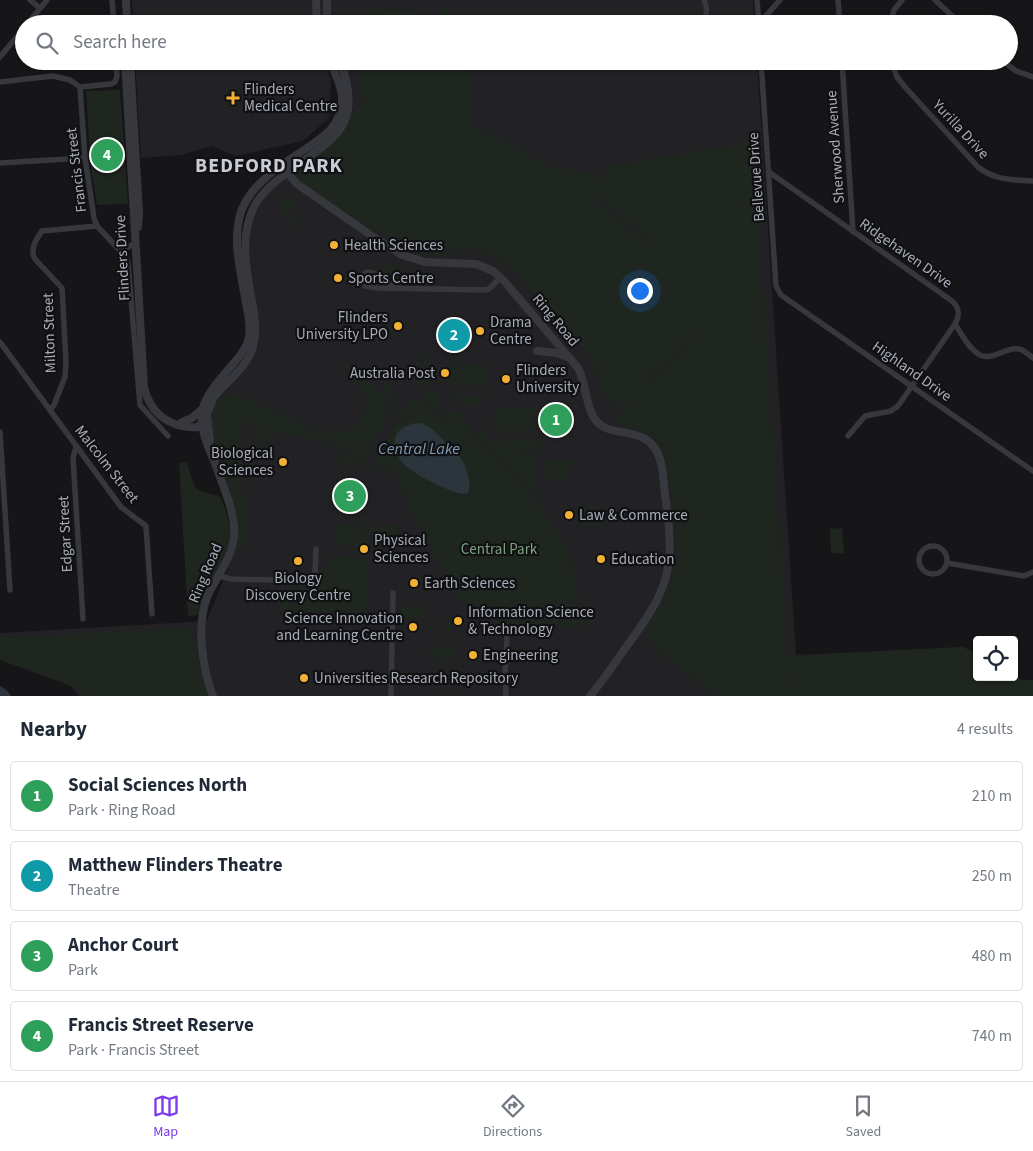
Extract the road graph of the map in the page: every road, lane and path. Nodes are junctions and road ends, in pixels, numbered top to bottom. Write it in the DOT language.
graph roads {
  1 [pos="30,0"];
  2 [pos="47,0"];
  3 [pos="112,0"];
  4 [pos="121,0"];
  5 [pos="126,0"];
  6 [pos="316,0"];
  7 [pos="327,0"];
  8 [pos="704,0"];
  9 [pos="757,0"];
  10 [pos="780,0"];
  11 [pos="838,0"];
  12 [pos="902,0"];
  13 [pos="935,0"];
  14 [pos="40,8"];
  15 [pos="35,15"];
  16 [pos="113,15"];
  17 [pos="122,15"];
  18 [pos="127,15"];
  19 [pos="317,15"];
  20 [pos="327,15"];
  21 [pos="707,15"];
  22 [pos="758,15"];
  23 [pos="766,15"];
  24 [pos="839,15"];
  25 [pos="893,15"];
  26 [pos="951,15"];
  27 [pos="15,39"];
  28 [pos="0,57"];
  29 [pos="121,70"];
  30 [pos="125,70"];
  31 [pos="126,70"];
  32 [pos="333,70"];
  33 [pos="343,70"];
  34 [pos="763,70"];
  35 [pos="843,70"];
  36 [pos="895,70"];
  37 [pos="1015,70"];
  38 [pos="1033,77"];
  39 [pos="0,82"];
  40 [pos="80,87"];
  41 [pos="85,158"];
  42 [pos="305,159"];
  43 [pos="289,160"];
  44 [pos="0,163"];
  45 [pos="287,172"];
  46 [pos="769,172"];
  47 [pos="276,181"];
  48 [pos="1033,181"];
  49 [pos="297,184"];
  50 [pos="253,191"];
  51 [pos="97,226"];
  52 [pos="853,232"];
  53 [pos="135,243"];
  54 [pos="120,252"];
  55 [pos="501,277"];
  56 [pos="398,288"];
  57 [pos="778,290"];
  58 [pos="955,324"];
  59 [pos="1,344"];
  60 [pos="537,351"];
  61 [pos="1033,358"];
  62 [pos="571,359"];
  63 [pos="221,377"];
  64 [pos="911,386"];
  65 [pos="223,388"];
  66 [pos="50,410"];
  67 [pos="204,413"];
  68 [pos="182,422"];
  69 [pos="201,424"];
  70 [pos="190,427"];
  71 [pos="0,432"];
  72 [pos="168,436"];
  73 [pos="848,436"];
  74 [pos="208,440"];
  75 [pos="76,447"];
  76 [pos="1033,471"];
  77 [pos="316,549"];
  78 [pos="947,563"];
  79 [pos="1033,572"];
  80 [pos="219,576"];
  81 [pos="10,590"];
  82 [pos="392,593"];
  83 [pos="152,614"];
  84 [pos="83,619"];
  85 [pos="507,637"];
  86 [pos="214,696"];
  87 [pos="391,696"];
  88 [pos="506,696"];
  89 [pos="590,696"];
  1 -- 14 [label="street"];
  2 -- 14 [label="street"];
  3 -- 16 [label="street"];
  4 -- 17 [label="street"];
  5 -- 18 [label="street"];
  6 -- 19 [label="street"];
  7 -- 20 [label="street"];
  8 -- 21 [label="street"];
  9 -- 22 [label="street"];
  10 -- 23 [label="street"];
  11 -- 24 [label="street"];
  12 -- 25 [label="street"];
  13 -- 26 [label="street"];
  14 -- 15 [label="street"];
  27 -- 28 [label="street"];
  29 -- 40 [label="street"];
  30 -- 53 [label="street, Flinders Drive"];
  31 -- 68 [label="street, Flinders Drive"];
  32 -- 43 [label="street"];
  33 -- 42 [label="street"];
  34 -- 46 [label="street, Bellevue Drive"];
  35 -- 52 [label="street, Sherwood Avenue"];
  36 -- 48 [label="street, Yurilla Drive"];
  37 -- 38 [label="street"];
  39 -- 40 [label="street"];
  40 -- 41 [label="street, Francis Street"];
  41 -- 44 [label="street"];
  41 -- 51 [label="street, Francis Street"];
  42 -- 45 [label="street"];
  42 -- 49 [label="street"];
  43 -- 45 [label="street"];
  43 -- 50 [label="street"];
  45 -- 47 [label="street"];
  45 -- 49 [label="street, Ring Road"];
  45 -- 50 [label="street"];
  46 -- 52 [label="street, Ridgehaven Drive"];
  46 -- 57 [label="street, Bellevue Drive"];
  47 -- 49 [label="street"];
  47 -- 65 [label="street"];
  49 -- 55 [label="street, Ring Road"];
  50 -- 63 [label="street"];
  51 -- 54 [label="street, Francis Street"];
  51 -- 66 [label="street, Milton Street"];
  52 -- 58 [label="street, Ridgehaven Drive"];
  53 -- 54 [label="street"];
  53 -- 70 [label="street, Flinders Drive"];
  54 -- 72 [label="street, Francis Street"];
  55 -- 56 [label="street"];
  55 -- 62 [label="street, Ring Road"];
  56 -- 56 [label="street"];
  57 -- 64 [label="street, Highland Drive"];
  58 -- 61 [label="street, Ridgehaven Drive"];
  58 -- 64 [label="street"];
  59 -- 66 [label="street, Malcolm Street"];
  60 -- 62 [label="street"];
  62 -- 89 [label="street, Ring Road"];
  63 -- 65 [label="street"];
  63 -- 67 [label="street"];
  64 -- 73 [label="street"];
  64 -- 76 [label="street, Highland Drive"];
  65 -- 67 [label="street"];
  66 -- 75 [label="street, Malcolm Street"];
  67 -- 68 [label="street"];
  67 -- 69 [label="street, Ring Road"];
  67 -- 74 [label="street, Ring Road"];
  68 -- 69 [label="street, Flinders Drive"];
  69 -- 70 [label="street"];
  69 -- 74 [label="street, Ring Road"];
  70 -- 74 [label="street, Flinders Drive"];
  71 -- 81 [label="street"];
  74 -- 80 [label="street, Ring Road"];
  75 -- 83 [label="street, Malcolm Street"];
  75 -- 84 [label="street, Edgar Street"];
  77 -- 80 [label="street"];
  78 -- 78 [label="street"];
  78 -- 79 [label="street"];
  80 -- 86 [label="street, Ring Road"];
  82 -- 87 [label="street"];
  85 -- 88 [label="street"];
}
